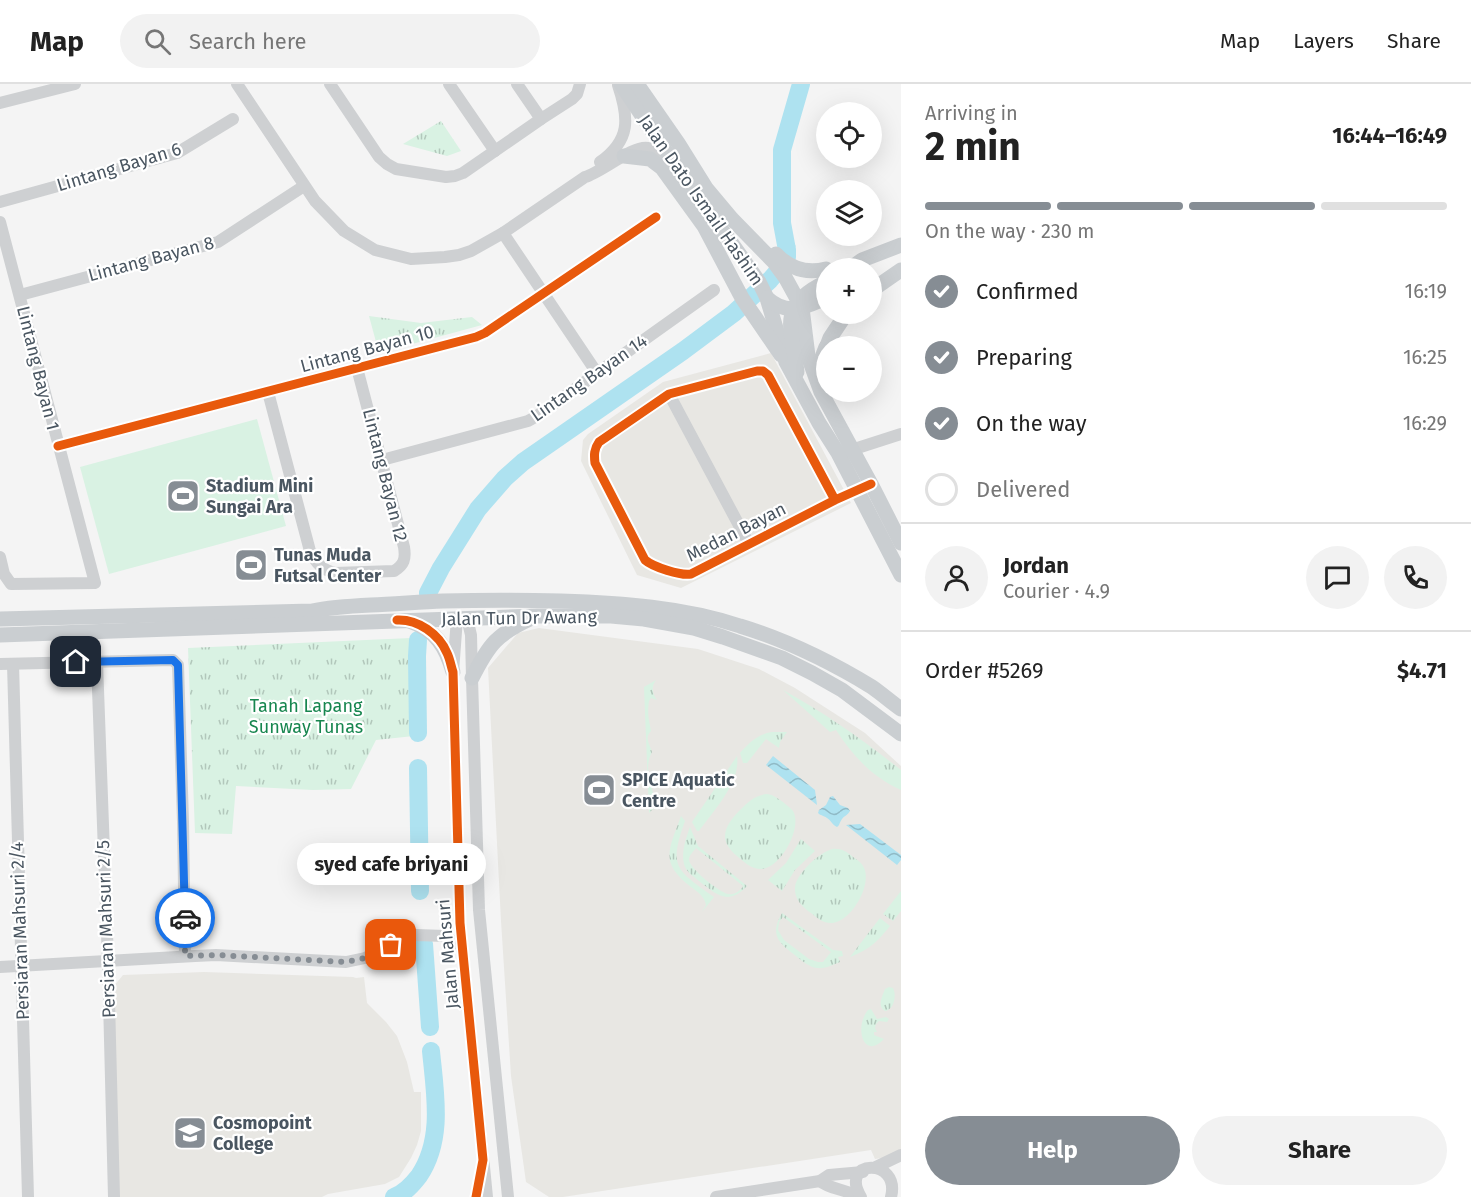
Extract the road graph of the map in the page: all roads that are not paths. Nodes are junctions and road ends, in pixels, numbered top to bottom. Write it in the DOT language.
graph roads {
  1 [pos="75,84"];
  2 [pos="237,84"];
  3 [pos="330,84"];
  4 [pos="449,84"];
  5 [pos="518,84"];
  6 [pos="580,84"];
  7 [pos="619,84"];
  8 [pos="637,84"];
  9 [pos="0,104"];
  10 [pos="233,119"];
  11 [pos="541,119"];
  12 [pos="495,151"];
  13 [pos="624,156"];
  14 [pos="677,166"];
  15 [pos="585,177"];
  16 [pos="304,186"];
  17 [pos="0,202"];
  18 [pos="656,217"];
  19 [pos="0,222"];
  20 [pos="503,233"];
  21 [pos="901,244"];
  22 [pos="4,250"];
  23 [pos="870,258"];
  24 [pos="781,265"];
  25 [pos="901,269"];
  26 [pos="816,271"];
  27 [pos="882,273"];
  28 [pos="882,283"];
  29 [pos="816,287"];
  30 [pos="714,290"];
  31 [pos="764,291"];
  32 [pos="543,293"];
  33 [pos="20,296"];
  34 [pos="816,301"];
  35 [pos="798,306"];
  36 [pos="786,362"];
  37 [pos="357,368"];
  38 [pos="597,373"];
  39 [pos="816,380"];
  40 [pos="798,384"];
  41 [pos="268,392"];
  42 [pos="669,394"];
  43 [pos="824,402"];
  44 [pos="901,434"];
  45 [pos="58,446"];
  46 [pos="845,452"];
  47 [pos="382,460"];
  48 [pos="864,487"];
  49 [pos="835,500"];
  50 [pos="901,543"];
  51 [pos="749,544"];
  52 [pos="0,557"];
  53 [pos="901,576"];
  54 [pos="479,600"];
  55 [pos="312,611"];
  56 [pos="462,616"];
  57 [pos="537,616"];
  58 [pos="0,619"];
  59 [pos="406,620"];
  60 [pos="0,634"];
  61 [pos="98,662"];
  62 [pos="7,664"];
  63 [pos="453,672"];
  64 [pos="472,678"];
  65 [pos="901,709"];
  66 [pos="901,734"];
  67 [pos="462,948"];
  68 [pos="185,956"];
  69 [pos="108,961"];
  70 [pos="21,966"];
  71 [pos="0,967"];
  72 [pos="901,1155"];
  73 [pos="483,1160"];
  74 [pos="876,1167"];
  75 [pos="506,1169"];
  76 [pos="863,1172"];
  77 [pos="901,1173"];
  78 [pos="820,1181"];
  79 [pos="893,1194"];
  80 [pos="28,1197"];
  81 [pos="114,1197"];
  82 [pos="476,1197"];
  83 [pos="487,1197"];
  84 [pos="508,1197"];
  85 [pos="517,1197"];
  86 [pos="716,1197"];
  87 [pos="860,1197"];
  1 -- 9 [label="street"];
  2 -- 16 [label="street"];
  3 -- 12 [label="street"];
  4 -- 12 [label="street"];
  5 -- 11 [label="street"];
  6 -- 11 [label="street"];
  7 -- 14 [label="main road, Jalan Dato Ismail Hashim"];
  7 -- 15 [label="street"];
  8 -- 24 [label="main road, Jalan Dato Ismail Hashim"];
  10 -- 17 [label="street, Lintang Bayan 6"];
  11 -- 12 [label="street"];
  13 -- 14 [label="street"];
  13 -- 15 [label="street"];
  13 -- 36 [label="main road"];
  14 -- 31 [label="main road, Jalan Dato Ismail Hashim"];
  15 -- 20 [label="street"];
  16 -- 20 [label="street"];
  16 -- 33 [label="street, Lintang Bayan 8"];
  18 -- 32 [label="street, Lintang Bayan 10"];
  19 -- 22 [label="street, Lintang Bayan 1"];
  20 -- 32 [label="street"];
  21 -- 23 [label="main road"];
  22 -- 33 [label="street, Lintang Bayan 1"];
  24 -- 26 [label="main road"];
  24 -- 35 [label="main road, Jalan Dato Ismail Hashim"];
  25 -- 27 [label="main road"];
  25 -- 28 [label="main road"];
  29 -- 35 [label="main road"];
  30 -- 38 [label="street, Lintang Bayan 14"];
  31 -- 35 [label="main road"];
  31 -- 36 [label="main road, Jalan Dato Ismail Hashim"];
  32 -- 37 [label="street, Lintang Bayan 10"];
  32 -- 38 [label="street"];
  33 -- 45 [label="street, Lintang Bayan 1"];
  34 -- 35 [label="main road"];
  35 -- 39 [label="main road, Jalan Dato Ismail Hashim"];
  35 -- 40 [label="main road"];
  36 -- 40 [label="main road, Jalan Dato Ismail Hashim"];
  37 -- 41 [label="street, Lintang Bayan 10"];
  37 -- 47 [label="street, Lintang Bayan 12"];
  38 -- 47 [label="street, Lintang Bayan 14"];
  40 -- 46 [label="main road, Jalan Dato Ismail Hashim"];
  41 -- 45 [label="street, Lintang Bayan 10"];
  41 -- 47 [label="street, Lintang Bayan 12"];
  42 -- 49 [label="street, Medan Bayan"];
  42 -- 51 [label="street, Medan Bayan"];
  42 -- 51 [label="street, Medan Bayan"];
  43 -- 46 [label="main road, Jalan Dato Ismail Hashim"];
  44 -- 46 [label="street"];
  45 -- 52 [label="street, Lintang Bayan 1"];
  46 -- 48 [label="main road, Jalan Dato Ismail Hashim"];
  48 -- 49 [label="street, Medan Bayan"];
  48 -- 50 [label="main road, Jalan Dato Ismail Hashim"];
  48 -- 53 [label="main road, Jalan Dato Ismail Hashim"];
  49 -- 51 [label="street, Medan Bayan"];
  54 -- 55 [label="main road, Jalan Tun Dr Awang"];
  54 -- 56 [label="main road"];
  54 -- 65 [label="main road, Jalan Tun Dr Awang"];
  55 -- 56 [label="main road"];
  55 -- 58 [label="main road, Jalan Tun Dr Awang"];
  56 -- 57 [label="main road, Jalan Tun Dr Awang"];
  56 -- 59 [label="main road, Jalan Tun Dr Awang"];
  56 -- 63 [label="street, Jalan Mahsuri"];
  56 -- 64 [label="street, Jalan Mahsuri"];
  57 -- 64 [label="main road"];
  57 -- 66 [label="main road, Jalan Tun Dr Awang"];
  59 -- 60 [label="main road, Jalan Tun Dr Awang"];
  59 -- 63 [label="main road"];
  61 -- 62 [label="street"];
  61 -- 68 [label="street"];
  61 -- 69 [label="street, Persiaran Mahsuri 2/5"];
  62 -- 70 [label="street, Persiaran Mahsuri 2/4"];
  63 -- 67 [label="street, Jalan Mahsuri"];
  64 -- 75 [label="street, Jalan Mahsuri"];
  67 -- 68 [label="street"];
  67 -- 73 [label="street, Jalan Mahsuri"];
  68 -- 69 [label="street"];
  69 -- 70 [label="street"];
  69 -- 81 [label="street, Persiaran Mahsuri 2/5"];
  70 -- 71 [label="street"];
  70 -- 80 [label="street, Persiaran Mahsuri 2/4"];
  72 -- 74 [label="street"];
  73 -- 82 [label="street"];
  73 -- 83 [label="street, Jalan Mahsuri"];
  74 -- 76 [label="street"];
  74 -- 79 [label="street"];
  75 -- 84 [label="street, Jalan Mahsuri"];
  75 -- 85 [label="street"];
  76 -- 78 [label="street"];
  76 -- 87 [label="street"];
  77 -- 79 [label="street"];
  78 -- 86 [label="street"];
  78 -- 87 [label="street"];
}
